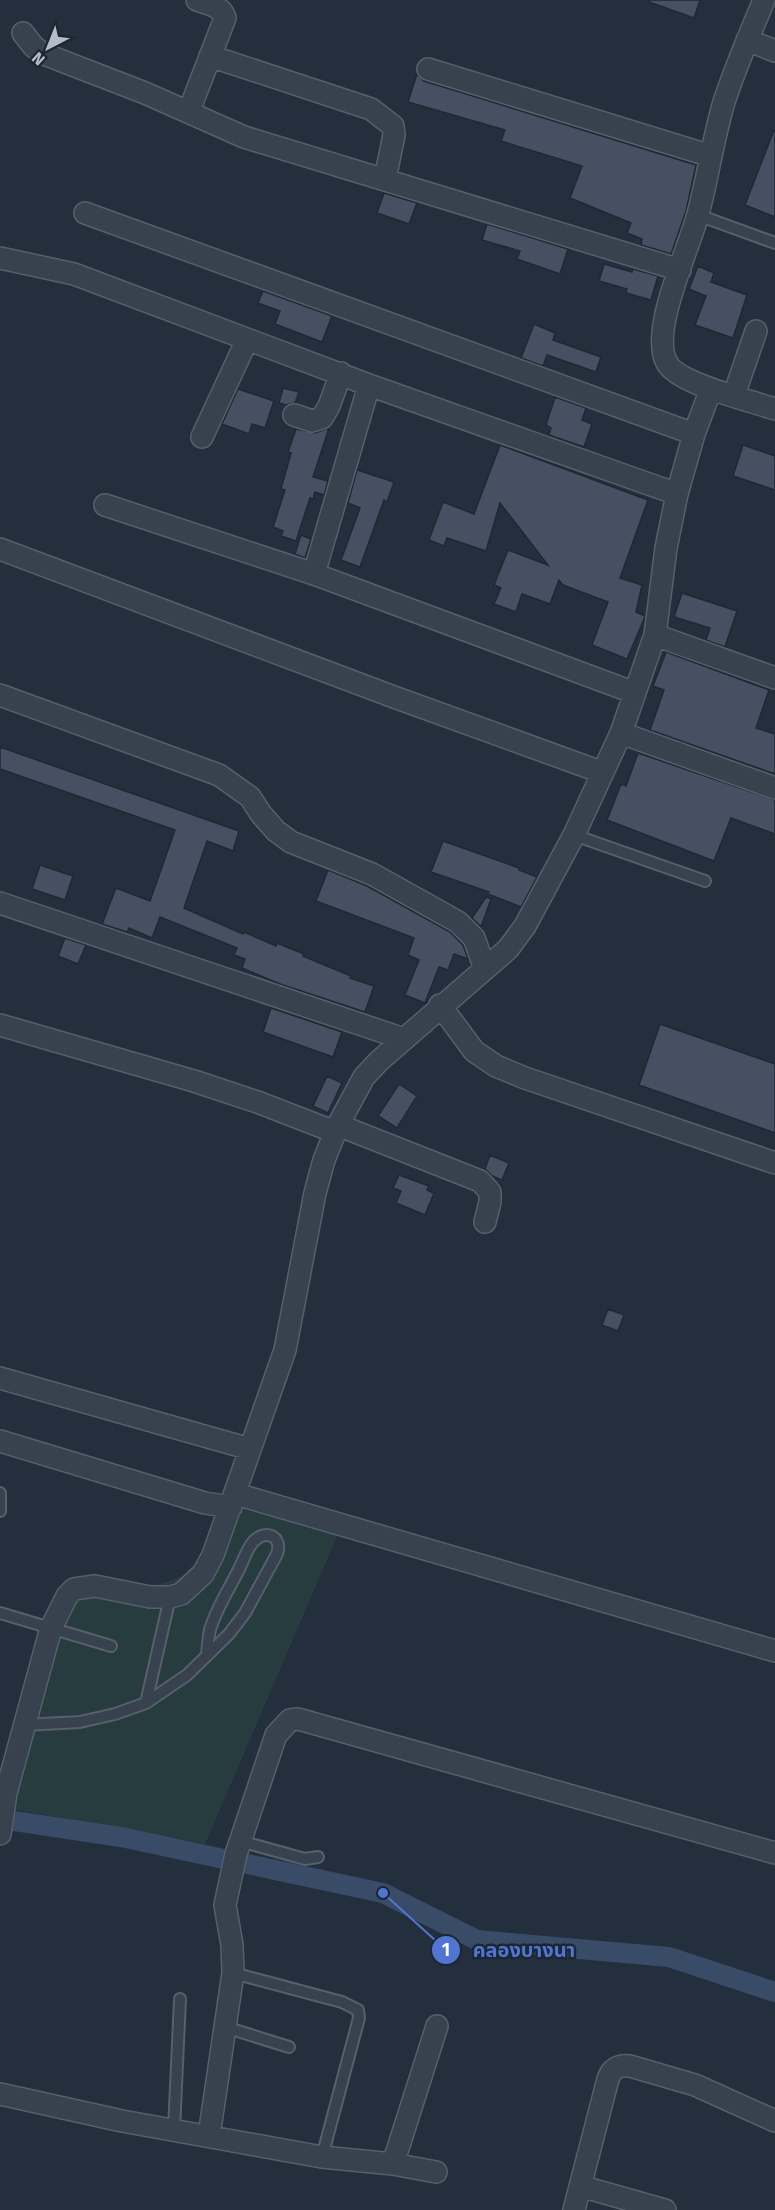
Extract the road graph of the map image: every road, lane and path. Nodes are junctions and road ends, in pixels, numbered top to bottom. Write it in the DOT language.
graph roads {
  1 [pos="197,0"];
  2 [pos="764,0"];
  3 [pos="23,33"];
  4 [pos="747,40"];
  5 [pos="775,51"];
  6 [pos="210,56"];
  7 [pos="428,69"];
  8 [pos="189,111"];
  9 [pos="711,156"];
  10 [pos="385,179"];
  11 [pos="85,213"];
  12 [pos="698,215"];
  13 [pos="775,243"];
  14 [pos="0,258"];
  15 [pos="680,270"];
  16 [pos="756,331"];
  17 [pos="247,340"];
  18 [pos="340,373"];
  19 [pos="369,385"];
  20 [pos="711,389"];
  21 [pos="734,395"];
  22 [pos="775,409"];
  23 [pos="294,415"];
  24 [pos="694,434"];
  25 [pos="202,437"];
  26 [pos="677,494"];
  27 [pos="105,505"];
  28 [pos="0,549"];
  29 [pos="314,574"];
  30 [pos="655,635"];
  31 [pos="775,678"];
  32 [pos="635,693"];
  33 [pos="0,695"];
  34 [pos="621,733"];
  35 [pos="601,772"];
  36 [pos="775,788"];
  37 [pos="574,835"];
  38 [pos="705,881"];
  39 [pos="0,903"];
  40 [pos="485,969"];
  41 [pos="440,1005"];
  42 [pos="0,1025"];
  43 [pos="404,1039"];
  44 [pos="337,1129"];
  45 [pos="775,1163"];
  46 [pos="485,1222"];
  47 [pos="0,1378"];
  48 [pos="0,1441"];
  49 [pos="250,1449"];
  50 [pos="0,1493"];
  51 [pos="233,1500"];
  52 [pos="0,1511"];
  53 [pos="170,1597"];
  54 [pos="0,1613"];
  55 [pos="51,1628"];
  56 [pos="111,1646"];
  57 [pos="775,1651"];
  58 [pos="207,1654"];
  59 [pos="146,1703"];
  60 [pos="24,1725"];
  61 [pos="0,1834"];
  62 [pos="238,1847"];
  63 [pos="775,1853"];
  64 [pos="318,1857"];
  65 [pos="233,1973"];
  66 [pos="180,1999"];
  67 [pos="437,2026"];
  68 [pos="225,2028"];
  69 [pos="289,2047"];
  70 [pos="0,2094"];
  71 [pos="775,2121"];
  72 [pos="174,2130"];
  73 [pos="210,2136"];
  74 [pos="322,2157"];
  75 [pos="393,2164"];
  76 [pos="436,2172"];
  77 [pos="580,2186"];
  78 [pos="574,2210"];
  79 [pos="665,2210"];
  1 -- 6 [label="street"];
  2 -- 4 [label="street"];
  3 -- 8 [label="street"];
  4 -- 5 [label="street"];
  4 -- 9 [label="street"];
  6 -- 8 [label="street"];
  6 -- 10 [label="street"];
  7 -- 9 [label="street"];
  8 -- 10 [label="street"];
  9 -- 12 [label="street"];
  10 -- 15 [label="street"];
  11 -- 24 [label="street"];
  12 -- 13 [label="lane"];
  12 -- 15 [label="street"];
  14 -- 17 [label="street"];
  15 -- 20 [label="street"];
  16 -- 21 [label="street"];
  17 -- 18 [label="street"];
  17 -- 25 [label="street"];
  18 -- 19 [label="street"];
  18 -- 23 [label="street"];
  19 -- 26 [label="street"];
  19 -- 29 [label="street"];
  20 -- 21 [label="street"];
  20 -- 24 [label="street"];
  21 -- 22 [label="street"];
  24 -- 26 [label="street"];
  26 -- 30 [label="street"];
  27 -- 29 [label="street"];
  28 -- 35 [label="street"];
  29 -- 32 [label="street"];
  30 -- 31 [label="street"];
  30 -- 32 [label="street"];
  32 -- 34 [label="street"];
  33 -- 40 [label="street"];
  34 -- 35 [label="street"];
  34 -- 36 [label="street"];
  35 -- 37 [label="street"];
  37 -- 38 [label="lane"];
  37 -- 40 [label="street"];
  39 -- 43 [label="street"];
  40 -- 41 [label="street"];
  41 -- 43 [label="street"];
  41 -- 45 [label="street"];
  42 -- 44 [label="street"];
  43 -- 44 [label="street"];
  44 -- 46 [label="street"];
  44 -- 49 [label="street"];
  47 -- 49 [label="street"];
  48 -- 51 [label="street"];
  49 -- 51 [label="street"];
  50 -- 52 [label="lane"];
  51 -- 53 [label="street"];
  51 -- 57 [label="street"];
  53 -- 55 [label="street"];
  53 -- 59 [label="lane"];
  54 -- 55 [label="lane"];
  55 -- 56 [label="lane"];
  55 -- 60 [label="street"];
  58 -- 58 [label="lane"];
  58 -- 59 [label="lane"];
  59 -- 60 [label="lane"];
  60 -- 61 [label="street"];
  62 -- 63 [label="street"];
  62 -- 64 [label="lane"];
  62 -- 65 [label="street"];
  65 -- 68 [label="street"];
  65 -- 74 [label="lane"];
  66 -- 72 [label="lane"];
  67 -- 75 [label="street"];
  68 -- 69 [label="lane"];
  68 -- 73 [label="street"];
  70 -- 72 [label="street"];
  71 -- 77 [label="street"];
  72 -- 73 [label="street"];
  73 -- 74 [label="street"];
  74 -- 75 [label="street"];
  75 -- 76 [label="street"];
  77 -- 78 [label="street"];
  77 -- 79 [label="street"];
}
